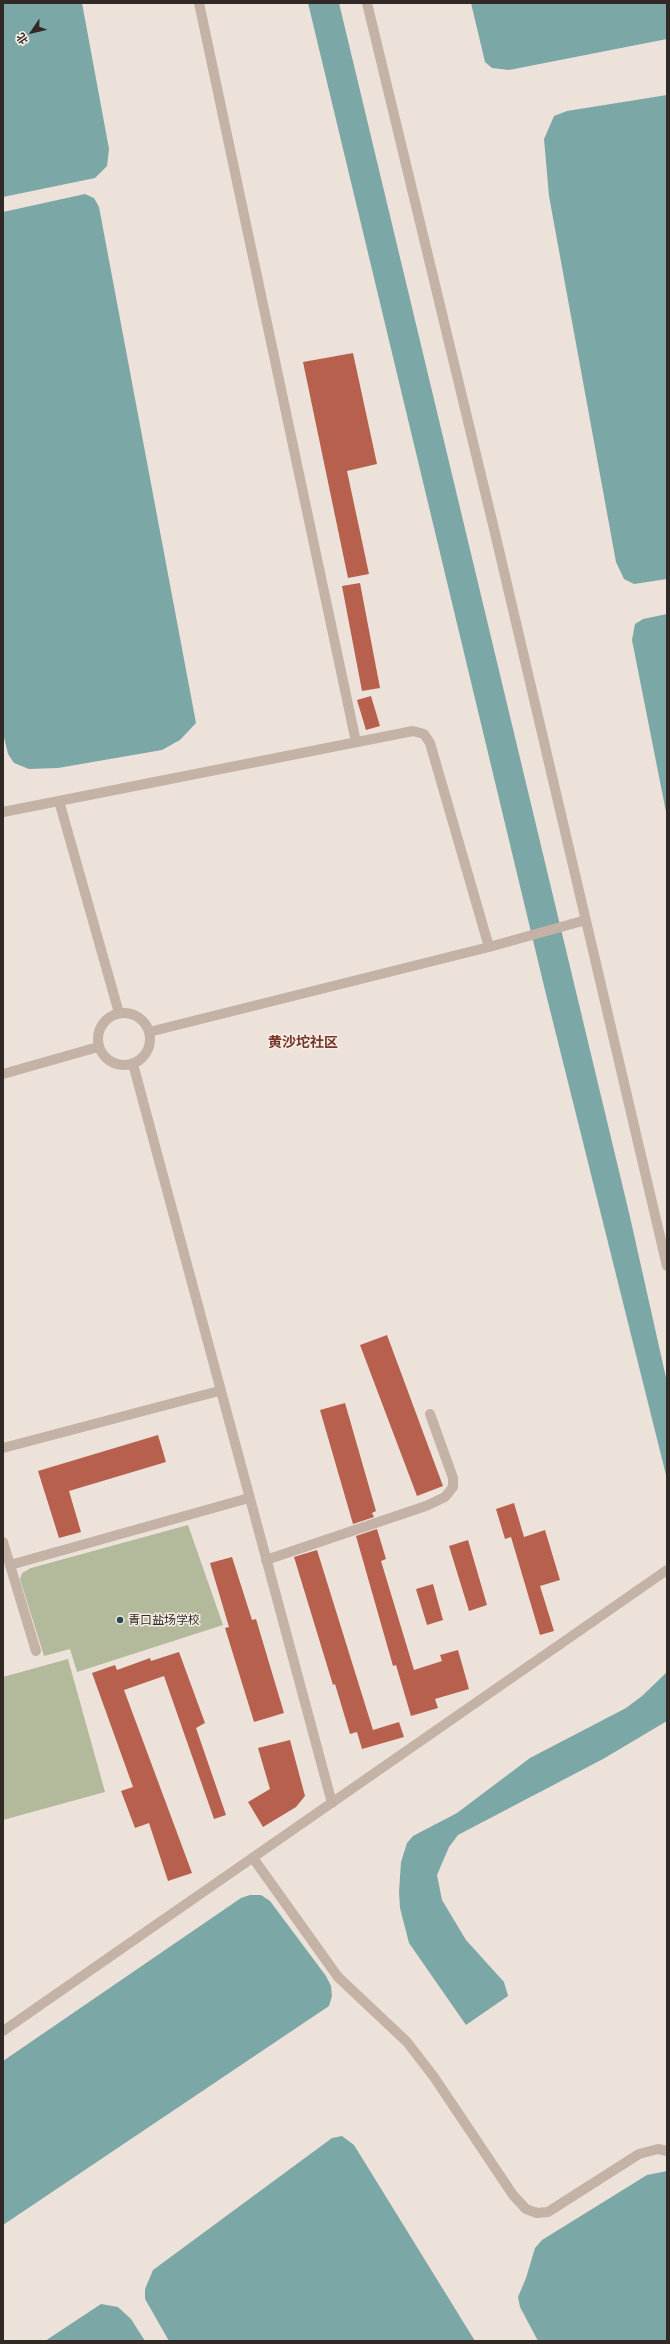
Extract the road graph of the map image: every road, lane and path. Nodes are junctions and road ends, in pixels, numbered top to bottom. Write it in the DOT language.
graph roads {
  1 [pos="199,3"];
  2 [pos="367,3"];
  3 [pos="356,742"];
  4 [pos="58,801"];
  5 [pos="3,812"];
  6 [pos="586,920"];
  7 [pos="489,947"];
  8 [pos="119,1013"];
  9 [pos="150,1032"];
  10 [pos="98,1047"];
  11 [pos="133,1064"];
  12 [pos="3,1074"];
  13 [pos="667,1266"];
  14 [pos="219,1390"];
  15 [pos="430,1414"];
  16 [pos="3,1448"];
  17 [pos="249,1498"];
  18 [pos="3,1542"];
  19 [pos="266,1560"];
  20 [pos="10,1565"];
  21 [pos="667,1570"];
  22 [pos="36,1650"];
  23 [pos="332,1803"];
  24 [pos="253,1858"];
  25 [pos="3,2031"];
  26 [pos="667,2151"];
  1 -- 3 [label="street"];
  2 -- 6 [label="street"];
  3 -- 4 [label="street"];
  3 -- 7 [label="street"];
  4 -- 5 [label="street"];
  4 -- 8 [label="street"];
  6 -- 7 [label="street"];
  6 -- 13 [label="street"];
  7 -- 9 [label="street"];
  8 -- 9 [label="street"];
  8 -- 10 [label="street"];
  9 -- 11 [label="street"];
  10 -- 11 [label="street"];
  10 -- 12 [label="street"];
  11 -- 14 [label="street"];
  14 -- 16 [label="street"];
  14 -- 17 [label="street"];
  15 -- 19 [label="street"];
  17 -- 19 [label="street"];
  17 -- 20 [label="street"];
  18 -- 20 [label="street"];
  19 -- 23 [label="street"];
  20 -- 22 [label="street"];
  21 -- 23 [label="street"];
  23 -- 24 [label="street"];
  24 -- 25 [label="street"];
  24 -- 26 [label="street"];
}
